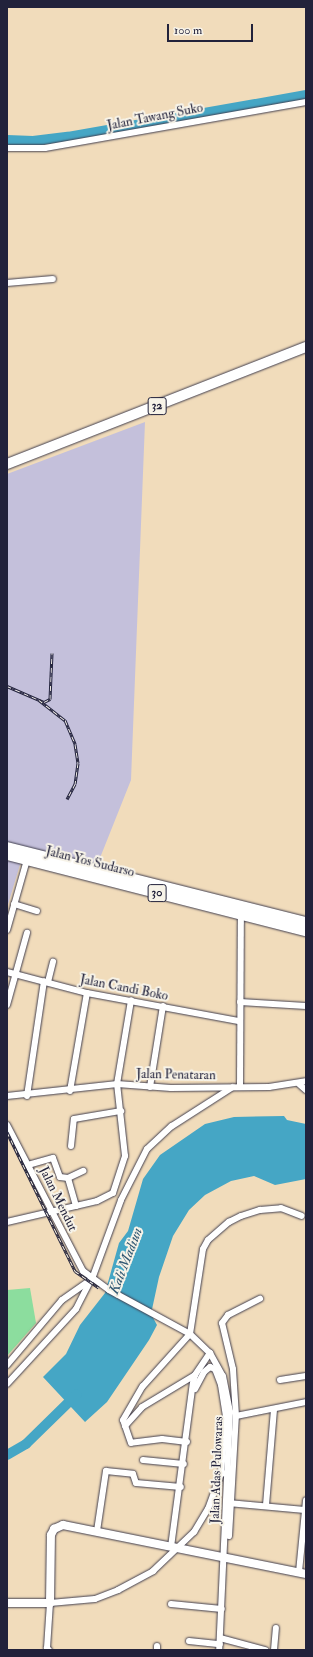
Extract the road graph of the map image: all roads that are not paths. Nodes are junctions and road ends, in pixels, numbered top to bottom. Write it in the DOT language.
graph roads {
  1 [pos="306,102"];
  2 [pos="7,148"];
  3 [pos="53,279"];
  4 [pos="7,283"];
  5 [pos="306,347"];
  6 [pos="7,464"];
  7 [pos="7,847"];
  8 [pos="7,855"];
  9 [pos="27,860"];
  10 [pos="168,892"];
  11 [pos="14,904"];
  12 [pos="37,911"];
  13 [pos="241,916"];
  14 [pos="306,922"];
  15 [pos="7,930"];
  16 [pos="26,932"];
  17 [pos="306,932"];
  18 [pos="53,962"];
  19 [pos="7,972"];
  20 [pos="15,974"];
  21 [pos="46,982"];
  22 [pos="88,993"];
  23 [pos="131,1000"];
  24 [pos="240,1002"];
  25 [pos="7,1005"];
  26 [pos="164,1006"];
  27 [pos="306,1006"];
  28 [pos="238,1021"];
  29 [pos="117,1084"];
  30 [pos="303,1085"];
  31 [pos="150,1086"];
  32 [pos="236,1087"];
  33 [pos="70,1091"];
  34 [pos="7,1096"];
  35 [pos="27,1096"];
  36 [pos="121,1111"];
  37 [pos="7,1125"];
  38 [pos="71,1146"];
  39 [pos="28,1165"];
  40 [pos="83,1171"];
  41 [pos="68,1178"];
  42 [pos="76,1206"];
  43 [pos="53,1212"];
  44 [pos="302,1216"];
  45 [pos="7,1222"];
  46 [pos="91,1280"];
  47 [pos="260,1299"];
  48 [pos="141,1308"];
  49 [pos="190,1334"];
  50 [pos="210,1353"];
  51 [pos="7,1365"];
  52 [pos="195,1375"];
  53 [pos="306,1376"];
  54 [pos="280,1380"];
  55 [pos="7,1384"];
  56 [pos="193,1395"];
  57 [pos="306,1402"];
  58 [pos="274,1410"];
  59 [pos="236,1416"];
  60 [pos="124,1426"];
  61 [pos="187,1442"];
  62 [pos="143,1460"];
  63 [pos="184,1464"];
  64 [pos="221,1473"];
  65 [pos="228,1474"];
  66 [pos="181,1487"];
  67 [pos="306,1500"];
  68 [pos="229,1503"];
  69 [pos="266,1505"];
  70 [pos="305,1510"];
  71 [pos="97,1531"];
  72 [pos="305,1532"];
  73 [pos="174,1548"];
  74 [pos="226,1557"];
  75 [pos="303,1573"];
  76 [pos="7,1603"];
  77 [pos="50,1603"];
  78 [pos="171,1604"];
  79 [pos="222,1608"];
  80 [pos="276,1628"];
  81 [pos="190,1641"];
  82 [pos="220,1644"];
  83 [pos="49,1650"];
  84 [pos="266,1650"];
  85 [pos="274,1650"];
  1 -- 2 [label="street, Jalan Tawang Suko"];
  3 -- 4 [label="street"];
  5 -- 6 [label="highway, 32"];
  7 -- 10 [label="highway, Jalan Yos Sudarso / 30"];
  8 -- 9 [label="highway, Jalan Yos Sudarso / 30"];
  9 -- 10 [label="highway, Jalan Yos Sudarso / 30"];
  9 -- 11 [label="street"];
  10 -- 13 [label="highway, Jalan Yos Sudarso / 30"];
  10 -- 14 [label="highway, Jalan Yos Sudarso / 30"];
  11 -- 12 [label="street"];
  11 -- 15 [label="street"];
  13 -- 17 [label="highway, Jalan Yos Sudarso / 30"];
  13 -- 24 [label="street"];
  16 -- 20 [label="street"];
  18 -- 21 [label="street"];
  19 -- 20 [label="street, Jalan Candi Boko"];
  20 -- 21 [label="street, Jalan Candi Boko"];
  20 -- 25 [label="street"];
  21 -- 22 [label="street, Jalan Candi Boko"];
  21 -- 35 [label="street"];
  22 -- 23 [label="street, Jalan Candi Boko"];
  22 -- 33 [label="street"];
  23 -- 26 [label="street, Jalan Candi Boko"];
  23 -- 29 [label="street"];
  24 -- 27 [label="street"];
  24 -- 28 [label="street"];
  26 -- 28 [label="street, Jalan Candi Boko"];
  26 -- 31 [label="street"];
  28 -- 32 [label="street"];
  29 -- 31 [label="street, Jalan Penataran"];
  29 -- 33 [label="street"];
  29 -- 36 [label="street, Jalan Penataran"];
  30 -- 32 [label="street, Jalan Penataran"];
  31 -- 32 [label="street, Jalan Penataran"];
  32 -- 46 [label="street"];
  33 -- 35 [label="street"];
  34 -- 35 [label="street"];
  36 -- 38 [label="street"];
  36 -- 42 [label="street, Jalan Penataran"];
  37 -- 39 [label="street, Jalan Mendut"];
  39 -- 41 [label="street"];
  39 -- 43 [label="street, Jalan Mendut"];
  40 -- 41 [label="street"];
  41 -- 42 [label="street"];
  42 -- 43 [label="street, Jalan Penataran"];
  43 -- 45 [label="street, Jalan Penataran"];
  43 -- 46 [label="street, Jalan Mendut"];
  44 -- 49 [label="street"];
  46 -- 48 [label="street, Jalan Mendut"];
  46 -- 51 [label="street"];
  46 -- 55 [label="street"];
  47 -- 59 [label="street"];
  48 -- 49 [label="street, Jalan Adas Pulowaras"];
  49 -- 50 [label="street, Jalan Adas Pulowaras"];
  49 -- 60 [label="street"];
  50 -- 52 [label="street"];
  50 -- 65 [label="street, Jalan Adas Pulowaras"];
  52 -- 56 [label="street"];
  52 -- 60 [label="street"];
  53 -- 54 [label="street"];
  56 -- 61 [label="street"];
  56 -- 64 [label="street"];
  57 -- 58 [label="street"];
  58 -- 59 [label="street"];
  58 -- 69 [label="street"];
  59 -- 68 [label="street"];
  60 -- 61 [label="street"];
  61 -- 63 [label="street"];
  62 -- 63 [label="street"];
  63 -- 66 [label="street"];
  64 -- 65 [label="street"];
  64 -- 73 [label="street"];
  65 -- 68 [label="street, Jalan Adas Pulowaras"];
  66 -- 71 [label="street"];
  66 -- 73 [label="street"];
  67 -- 70 [label="street"];
  68 -- 69 [label="street"];
  68 -- 74 [label="street, Jalan Adas Pulowaras"];
  69 -- 70 [label="street"];
  70 -- 72 [label="street"];
  71 -- 73 [label="street"];
  71 -- 77 [label="street"];
  72 -- 75 [label="street"];
  73 -- 74 [label="street"];
  73 -- 77 [label="street"];
  74 -- 75 [label="street"];
  74 -- 79 [label="street, Jalan Adas Pulowaras"];
  76 -- 77 [label="street"];
  77 -- 83 [label="street"];
  78 -- 79 [label="street"];
  79 -- 82 [label="street, Jalan Adas Pulowaras"];
  80 -- 85 [label="street"];
  81 -- 82 [label="street"];
  82 -- 84 [label="street"];
}
